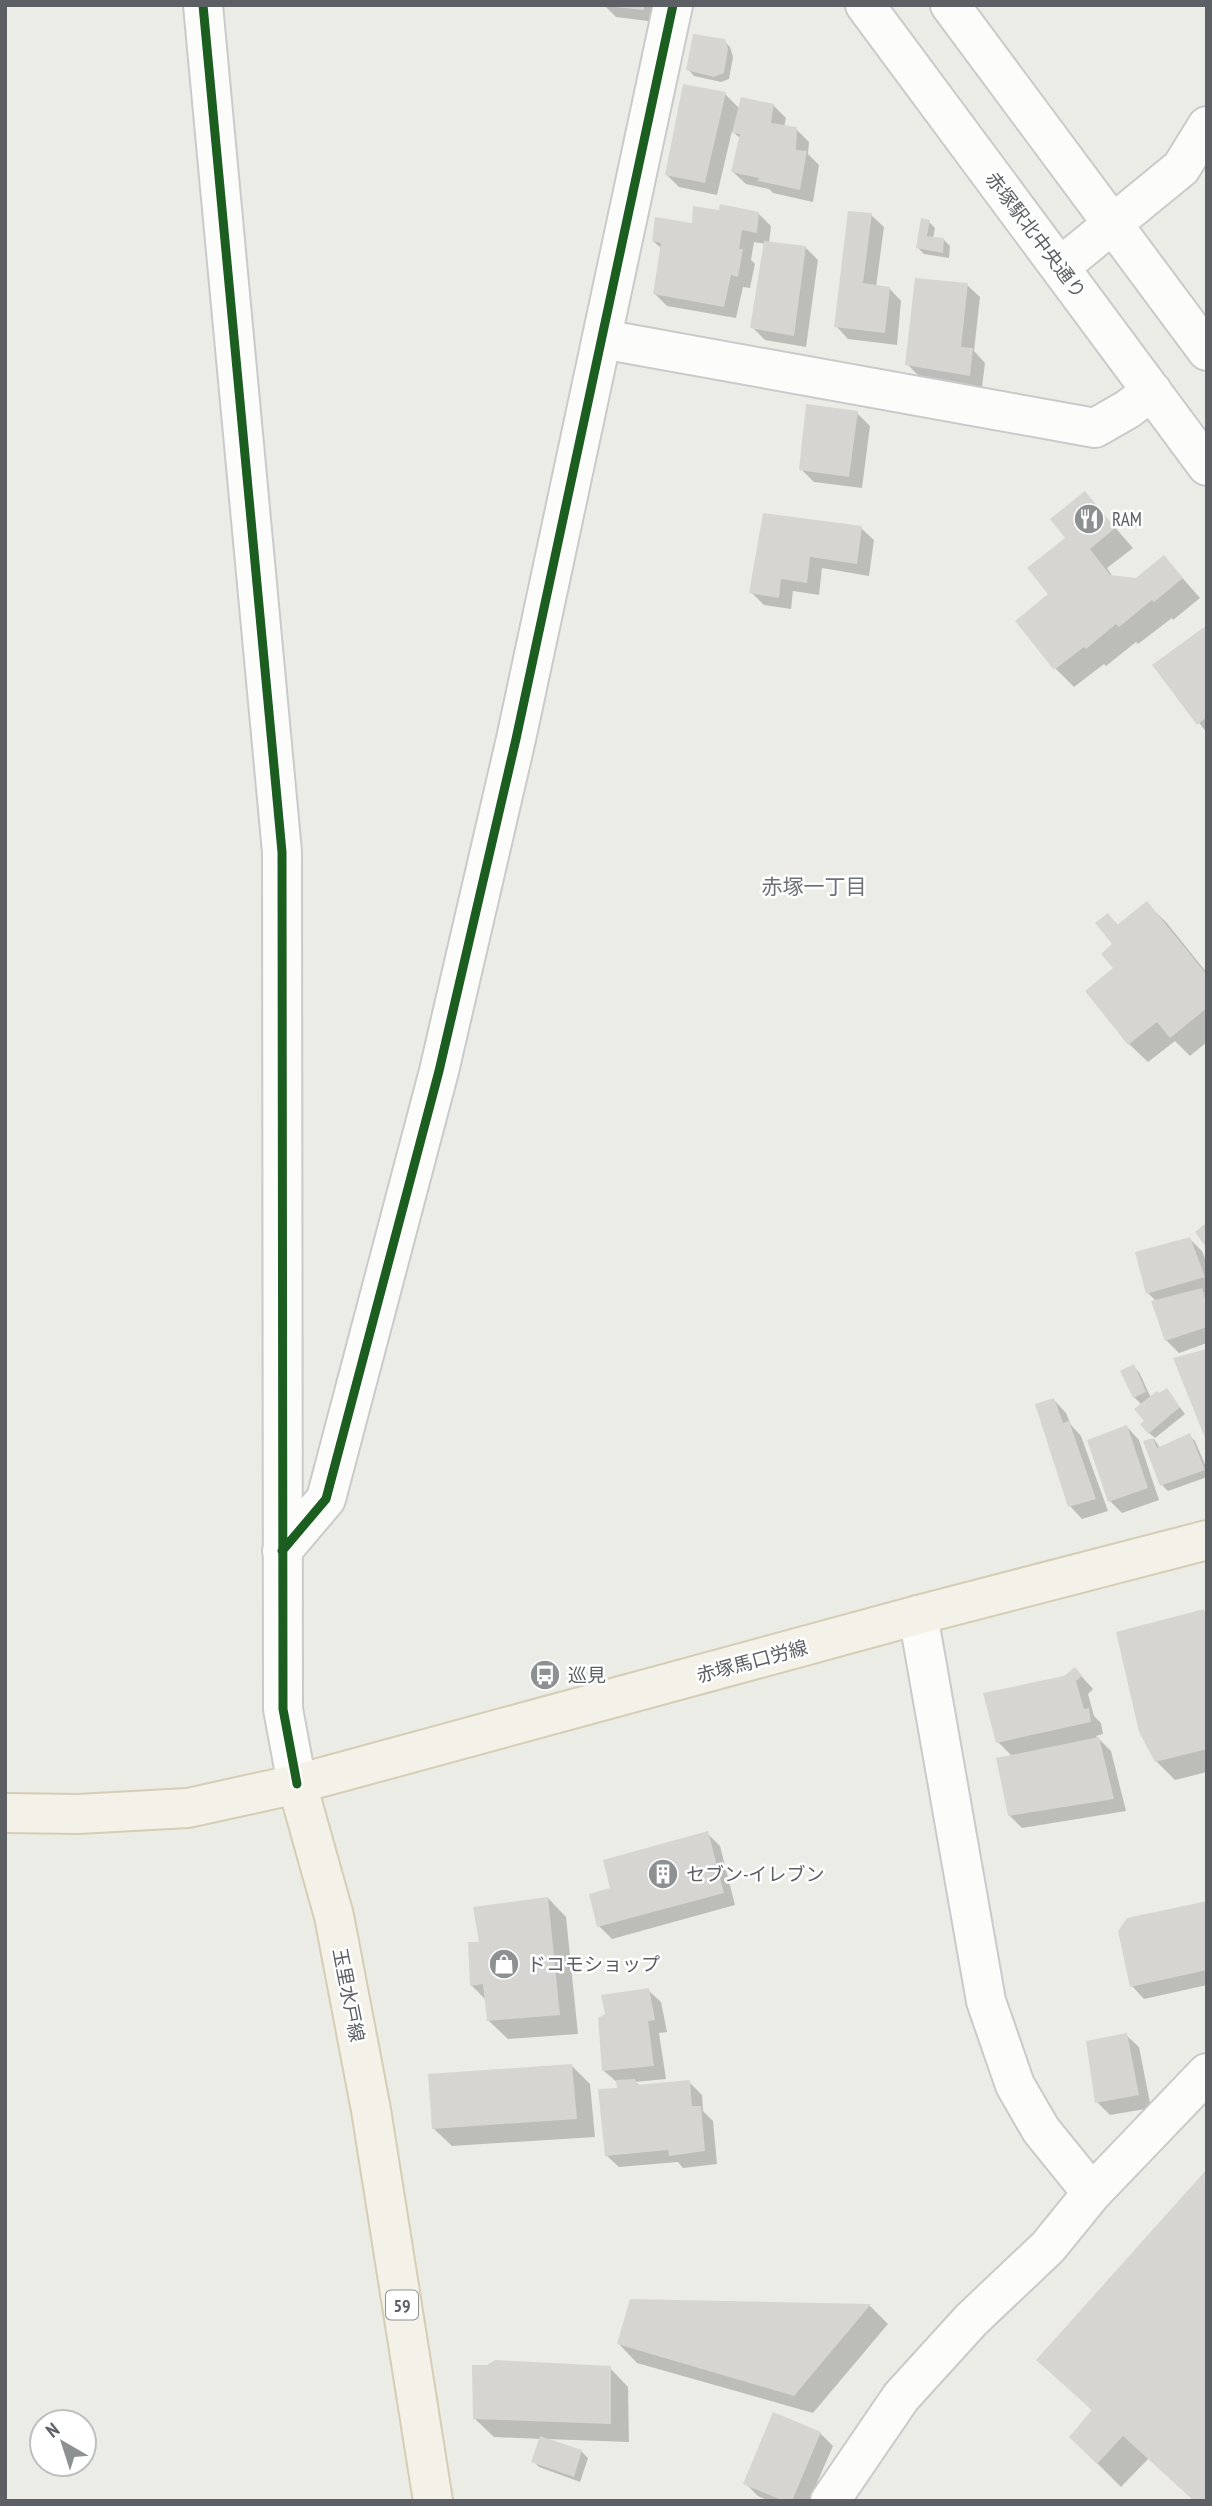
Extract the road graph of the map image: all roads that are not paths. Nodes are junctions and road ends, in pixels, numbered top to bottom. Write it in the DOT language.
graph roads {
  1 [pos="203,5"];
  2 [pos="673,5"];
  3 [pos="864,5"];
  4 [pos="950,5"];
  5 [pos="1207,126"];
  6 [pos="1112,224"];
  7 [pos="1060,267"];
  8 [pos="602,339"];
  9 [pos="1207,351"];
  10 [pos="1152,391"];
  11 [pos="1207,466"];
  12 [pos="1207,1540"];
  13 [pos="282,1551"];
  14 [pos="918,1615"];
  15 [pos="297,1784"];
  16 [pos="5,1812"];
  17 [pos="1207,2073"];
  18 [pos="1092,2193"];
  19 [pos="433,2501"];
  20 [pos="830,2501"];
  1 -- 13 [label="street"];
  2 -- 8 [label="street"];
  3 -- 7 [label="street, 赤塚駅北中央通り"];
  4 -- 6 [label="street"];
  5 -- 6 [label="street"];
  6 -- 7 [label="street"];
  6 -- 9 [label="street"];
  7 -- 10 [label="street, 赤塚駅北中央通り"];
  8 -- 10 [label="street"];
  8 -- 13 [label="street"];
  10 -- 11 [label="street, 赤塚駅北中央通り"];
  12 -- 14 [label="main road, 赤塚馬口労線"];
  13 -- 15 [label="street"];
  14 -- 15 [label="main road, 赤塚馬口労線"];
  14 -- 18 [label="street"];
  15 -- 16 [label="main road"];
  15 -- 19 [label="main road, 玉里水戸線 / 59"];
  17 -- 18 [label="street"];
  18 -- 20 [label="street"];
}
